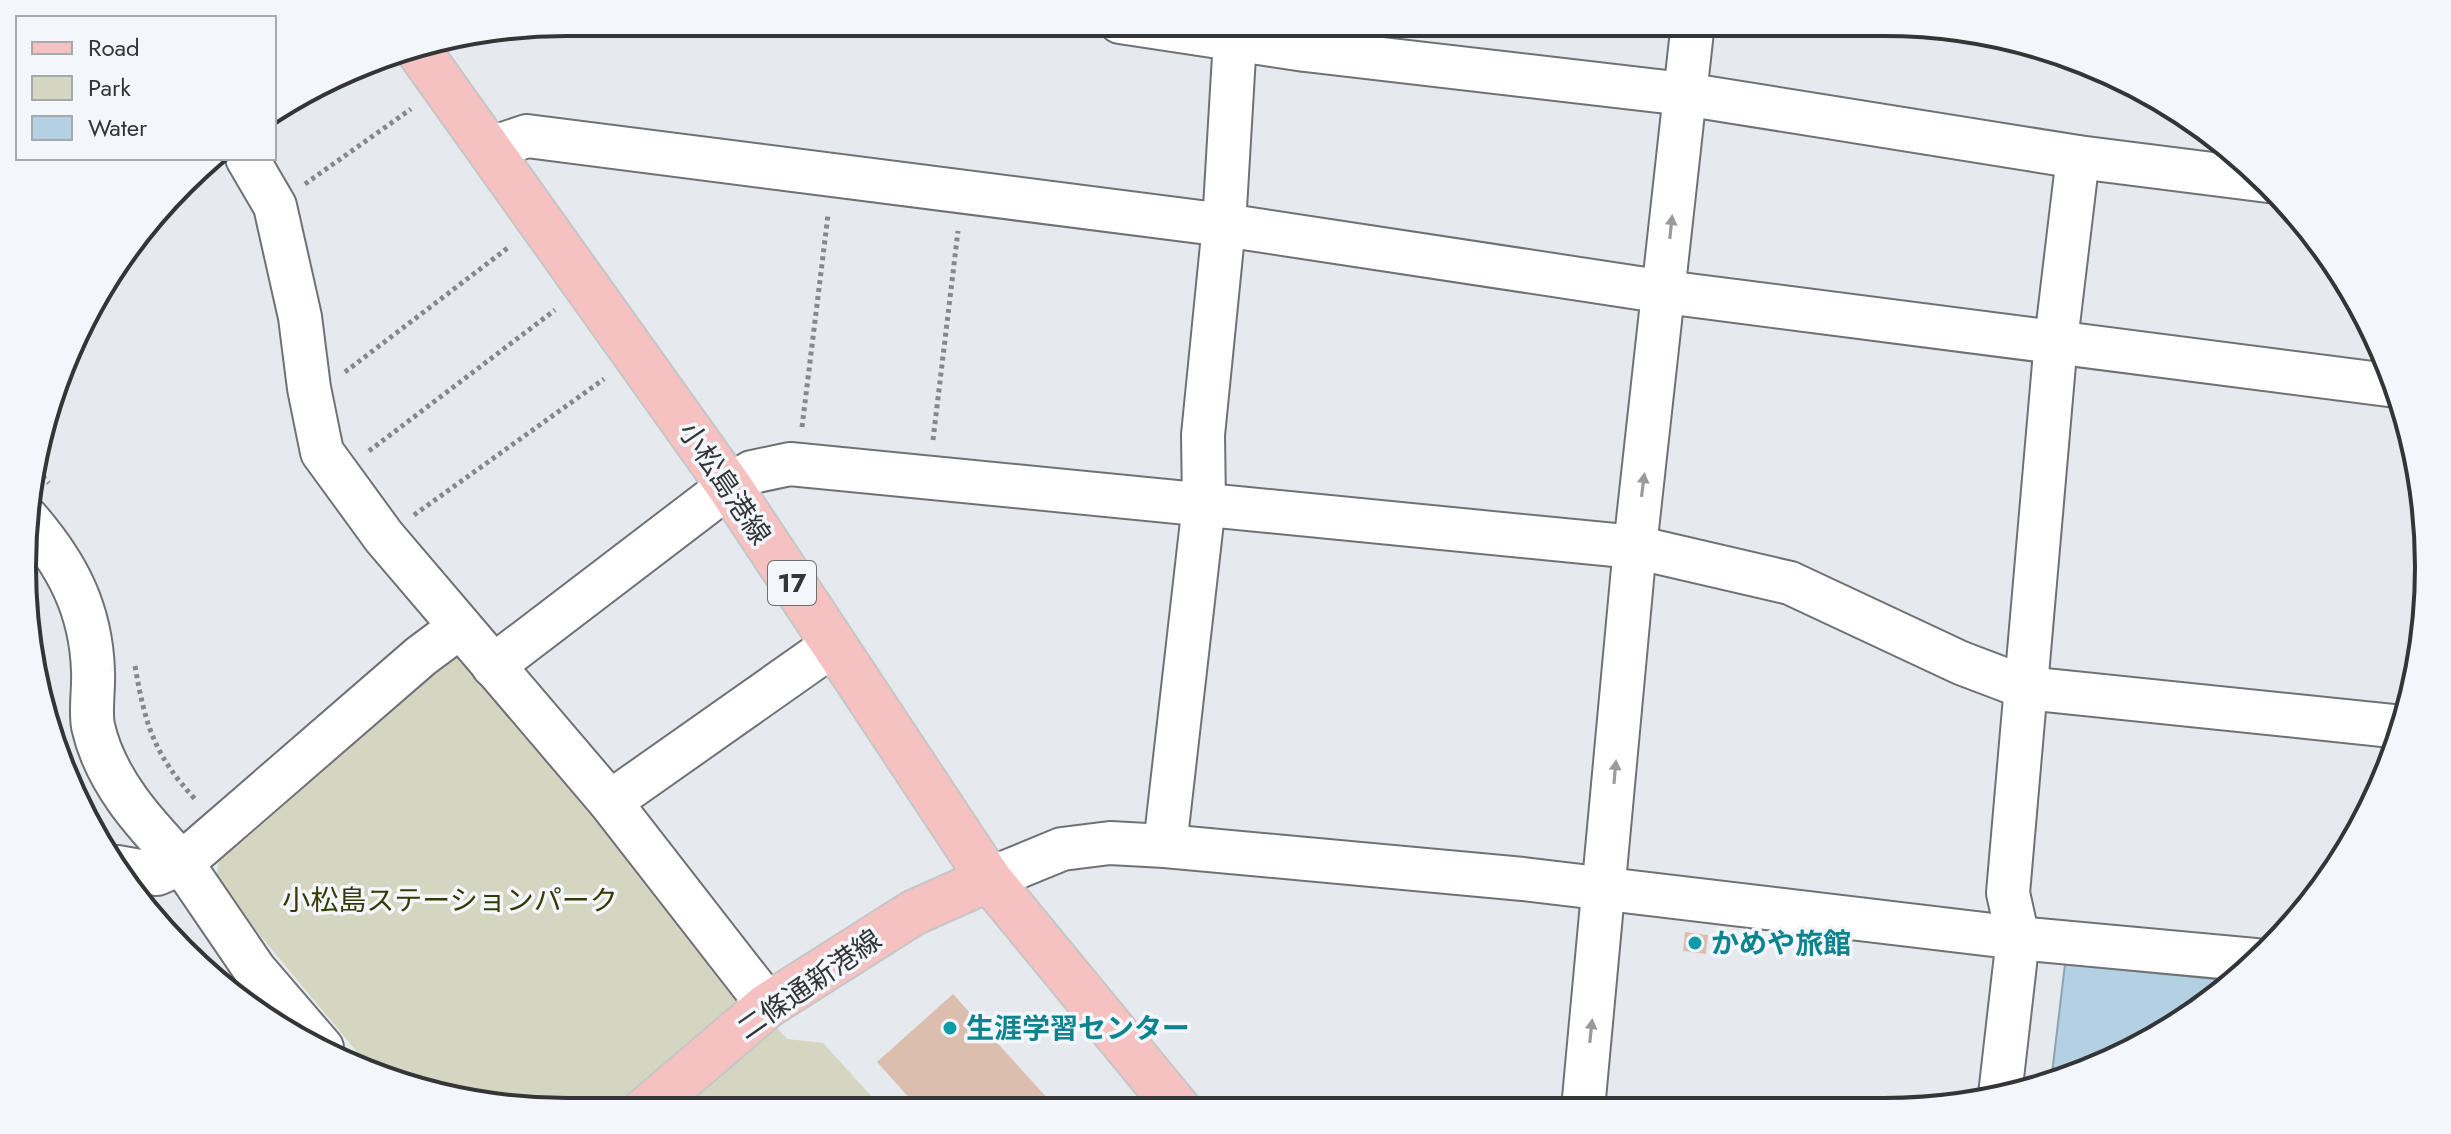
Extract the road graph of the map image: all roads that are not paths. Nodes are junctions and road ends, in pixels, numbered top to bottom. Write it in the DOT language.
graph roads {
  1 [pos="1235,36"];
  2 [pos="1271,36"];
  3 [pos="1691,36"];
  4 [pos="423,56"];
  5 [pos="1684,94"];
  6 [pos="491,148"];
  7 [pos="2078,157"];
  8 [pos="248,160"];
  9 [pos="2244,178"];
  10 [pos="1224,225"];
  11 [pos="1665,292"];
  12 [pos="2056,341"];
  13 [pos="2383,384"];
  14 [pos="729,486"];
  15 [pos="1204,504"];
  16 [pos="37,531"];
  17 [pos="1635,547"];
  18 [pos="460,627"];
  19 [pos="833,645"];
  20 [pos="493,666"];
  21 [pos="2027,688"];
  22 [pos="2391,726"];
  23 [pos="610,802"];
  24 [pos="1165,846"];
  25 [pos="182,863"];
  26 [pos="131,869"];
  27 [pos="989,879"];
  28 [pos="1605,890"];
  29 [pos="2018,938"];
  30 [pos="2242,959"];
  31 [pos="768,1005"];
  32 [pos="306,1030"];
  33 [pos="2001,1085"];
  34 [pos="659,1098"];
  35 [pos="1169,1098"];
  36 [pos="1584,1098"];
  1 -- 10 [label="street"];
  2 -- 5 [label="street"];
  3 -- 5 [label="street"];
  4 -- 6 [label="main road, 小松島港線 / 17"];
  5 -- 7 [label="street"];
  11 -- 5 [label="street, one-way"];
  6 -- 10 [label="street"];
  6 -- 14 [label="main road, 小松島港線 / 17"];
  7 -- 9 [label="street"];
  7 -- 12 [label="street"];
  8 -- 18 [label="street"];
  10 -- 11 [label="street"];
  10 -- 15 [label="street"];
  11 -- 12 [label="street"];
  17 -- 11 [label="street, one-way"];
  12 -- 13 [label="street"];
  12 -- 21 [label="street"];
  14 -- 15 [label="street"];
  14 -- 19 [label="main road, 小松島港線 / 17"];
  14 -- 20 [label="street"];
  15 -- 17 [label="street"];
  15 -- 24 [label="street"];
  16 -- 25 [label="street"];
  17 -- 21 [label="street"];
  28 -- 17 [label="street, one-way"];
  18 -- 20 [label="street"];
  18 -- 25 [label="street"];
  19 -- 23 [label="street"];
  19 -- 27 [label="main road, 小松島港線 / 17"];
  20 -- 23 [label="street"];
  21 -- 22 [label="street"];
  21 -- 29 [label="street"];
  23 -- 31 [label="street"];
  24 -- 27 [label="street"];
  24 -- 28 [label="street"];
  25 -- 26 [label="street"];
  25 -- 32 [label="street"];
  27 -- 31 [label="main road, 二條通新港線"];
  27 -- 35 [label="main road, 小松島港線 / 17"];
  28 -- 29 [label="street"];
  36 -- 28 [label="street, one-way"];
  29 -- 30 [label="street"];
  29 -- 33 [label="street"];
  31 -- 34 [label="main road, 二條通新港線"];
}
